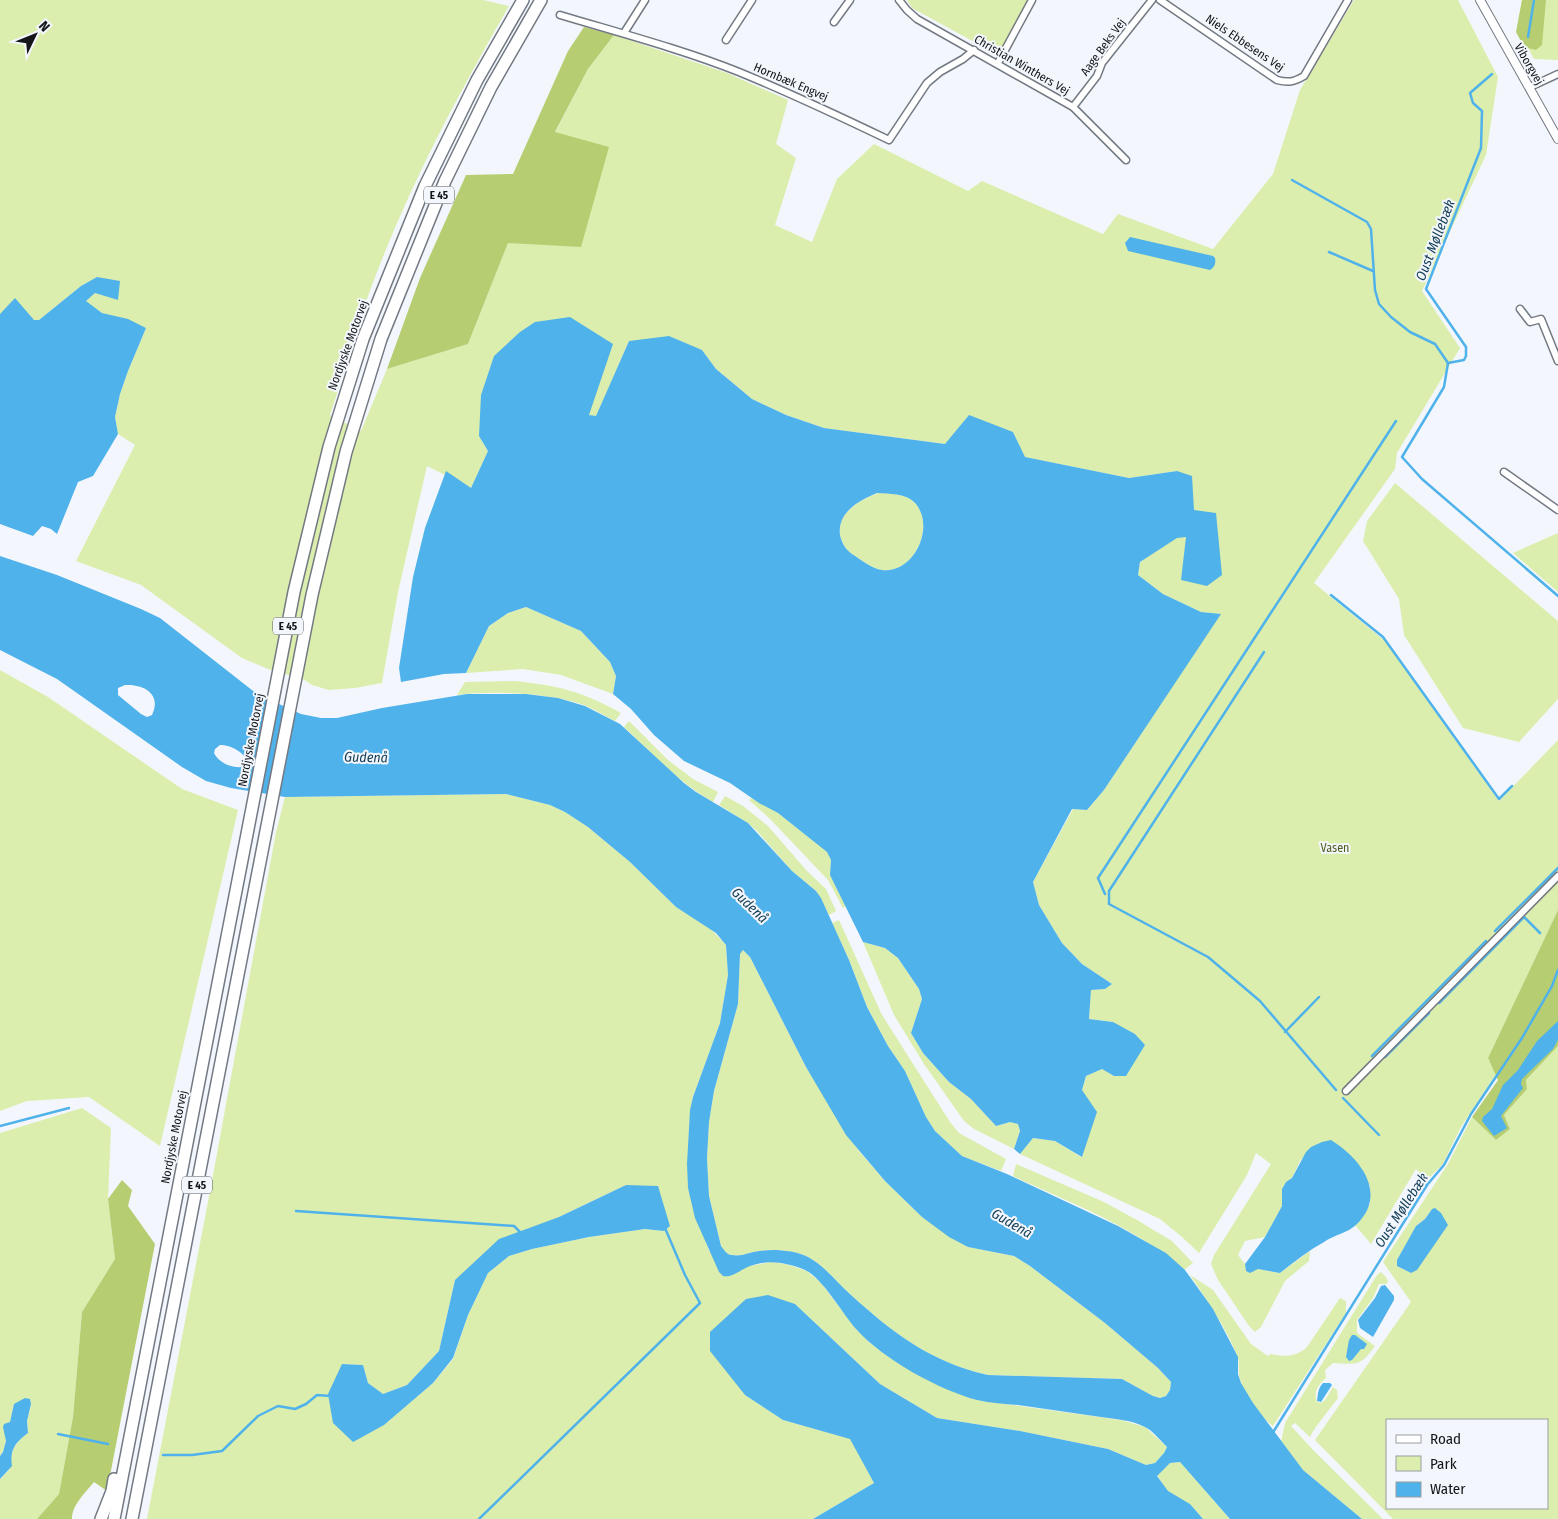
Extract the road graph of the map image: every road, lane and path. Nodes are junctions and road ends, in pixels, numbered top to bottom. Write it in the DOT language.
graph roads {
  1 [pos="523,0"];
  2 [pos="541,0"];
  3 [pos="645,0"];
  4 [pos="752,0"];
  5 [pos="850,0"];
  6 [pos="899,0"];
  7 [pos="1032,0"];
  8 [pos="1152,0"];
  9 [pos="1160,0"];
  10 [pos="1348,0"];
  11 [pos="1480,0"];
  12 [pos="560,15"];
  13 [pos="834,22"];
  14 [pos="624,33"];
  15 [pos="726,40"];
  16 [pos="974,50"];
  17 [pos="998,63"];
  18 [pos="1558,74"];
  19 [pos="1530,87"];
  20 [pos="1073,107"];
  21 [pos="1558,139"];
  22 [pos="1126,160"];
  23 [pos="1520,309"];
  24 [pos="1558,361"];
  25 [pos="1504,472"];
  26 [pos="1558,510"];
  27 [pos="1558,876"];
  28 [pos="1346,1091"];
  29 [pos="173,1214"];
  30 [pos="101,1519"];
  31 [pos="114,1519"];
  32 [pos="132,1519"];
  1 -- 29 [label="highway, Nordjyske Motorvej / E 45"];
  2 -- 32 [label="highway, E 45"];
  3 -- 14 [label="street"];
  4 -- 15 [label="street"];
  5 -- 13 [label="street"];
  6 -- 16 [label="street, Christian Winthers Vej"];
  7 -- 17 [label="street"];
  8 -- 20 [label="street, Aage Beks Vej"];
  9 -- 10 [label="street, Niels Ebbesens Vej"];
  11 -- 19 [label="street, Viborgvej"];
  12 -- 14 [label="street, Hornbæk Engvej"];
  14 -- 16 [label="street, Hornbæk Engvej"];
  16 -- 17 [label="street, Christian Winthers Vej"];
  17 -- 20 [label="street, Christian Winthers Vej"];
  18 -- 19 [label="street"];
  19 -- 21 [label="street, Viborgvej"];
  20 -- 22 [label="street, Christian Winthers Vej"];
  23 -- 24 [label="street"];
  25 -- 26 [label="street"];
  27 -- 28 [label="street"];
  29 -- 30 [label="highway"];
  29 -- 31 [label="highway, Nordjyske Motorvej / E 45"];
}
